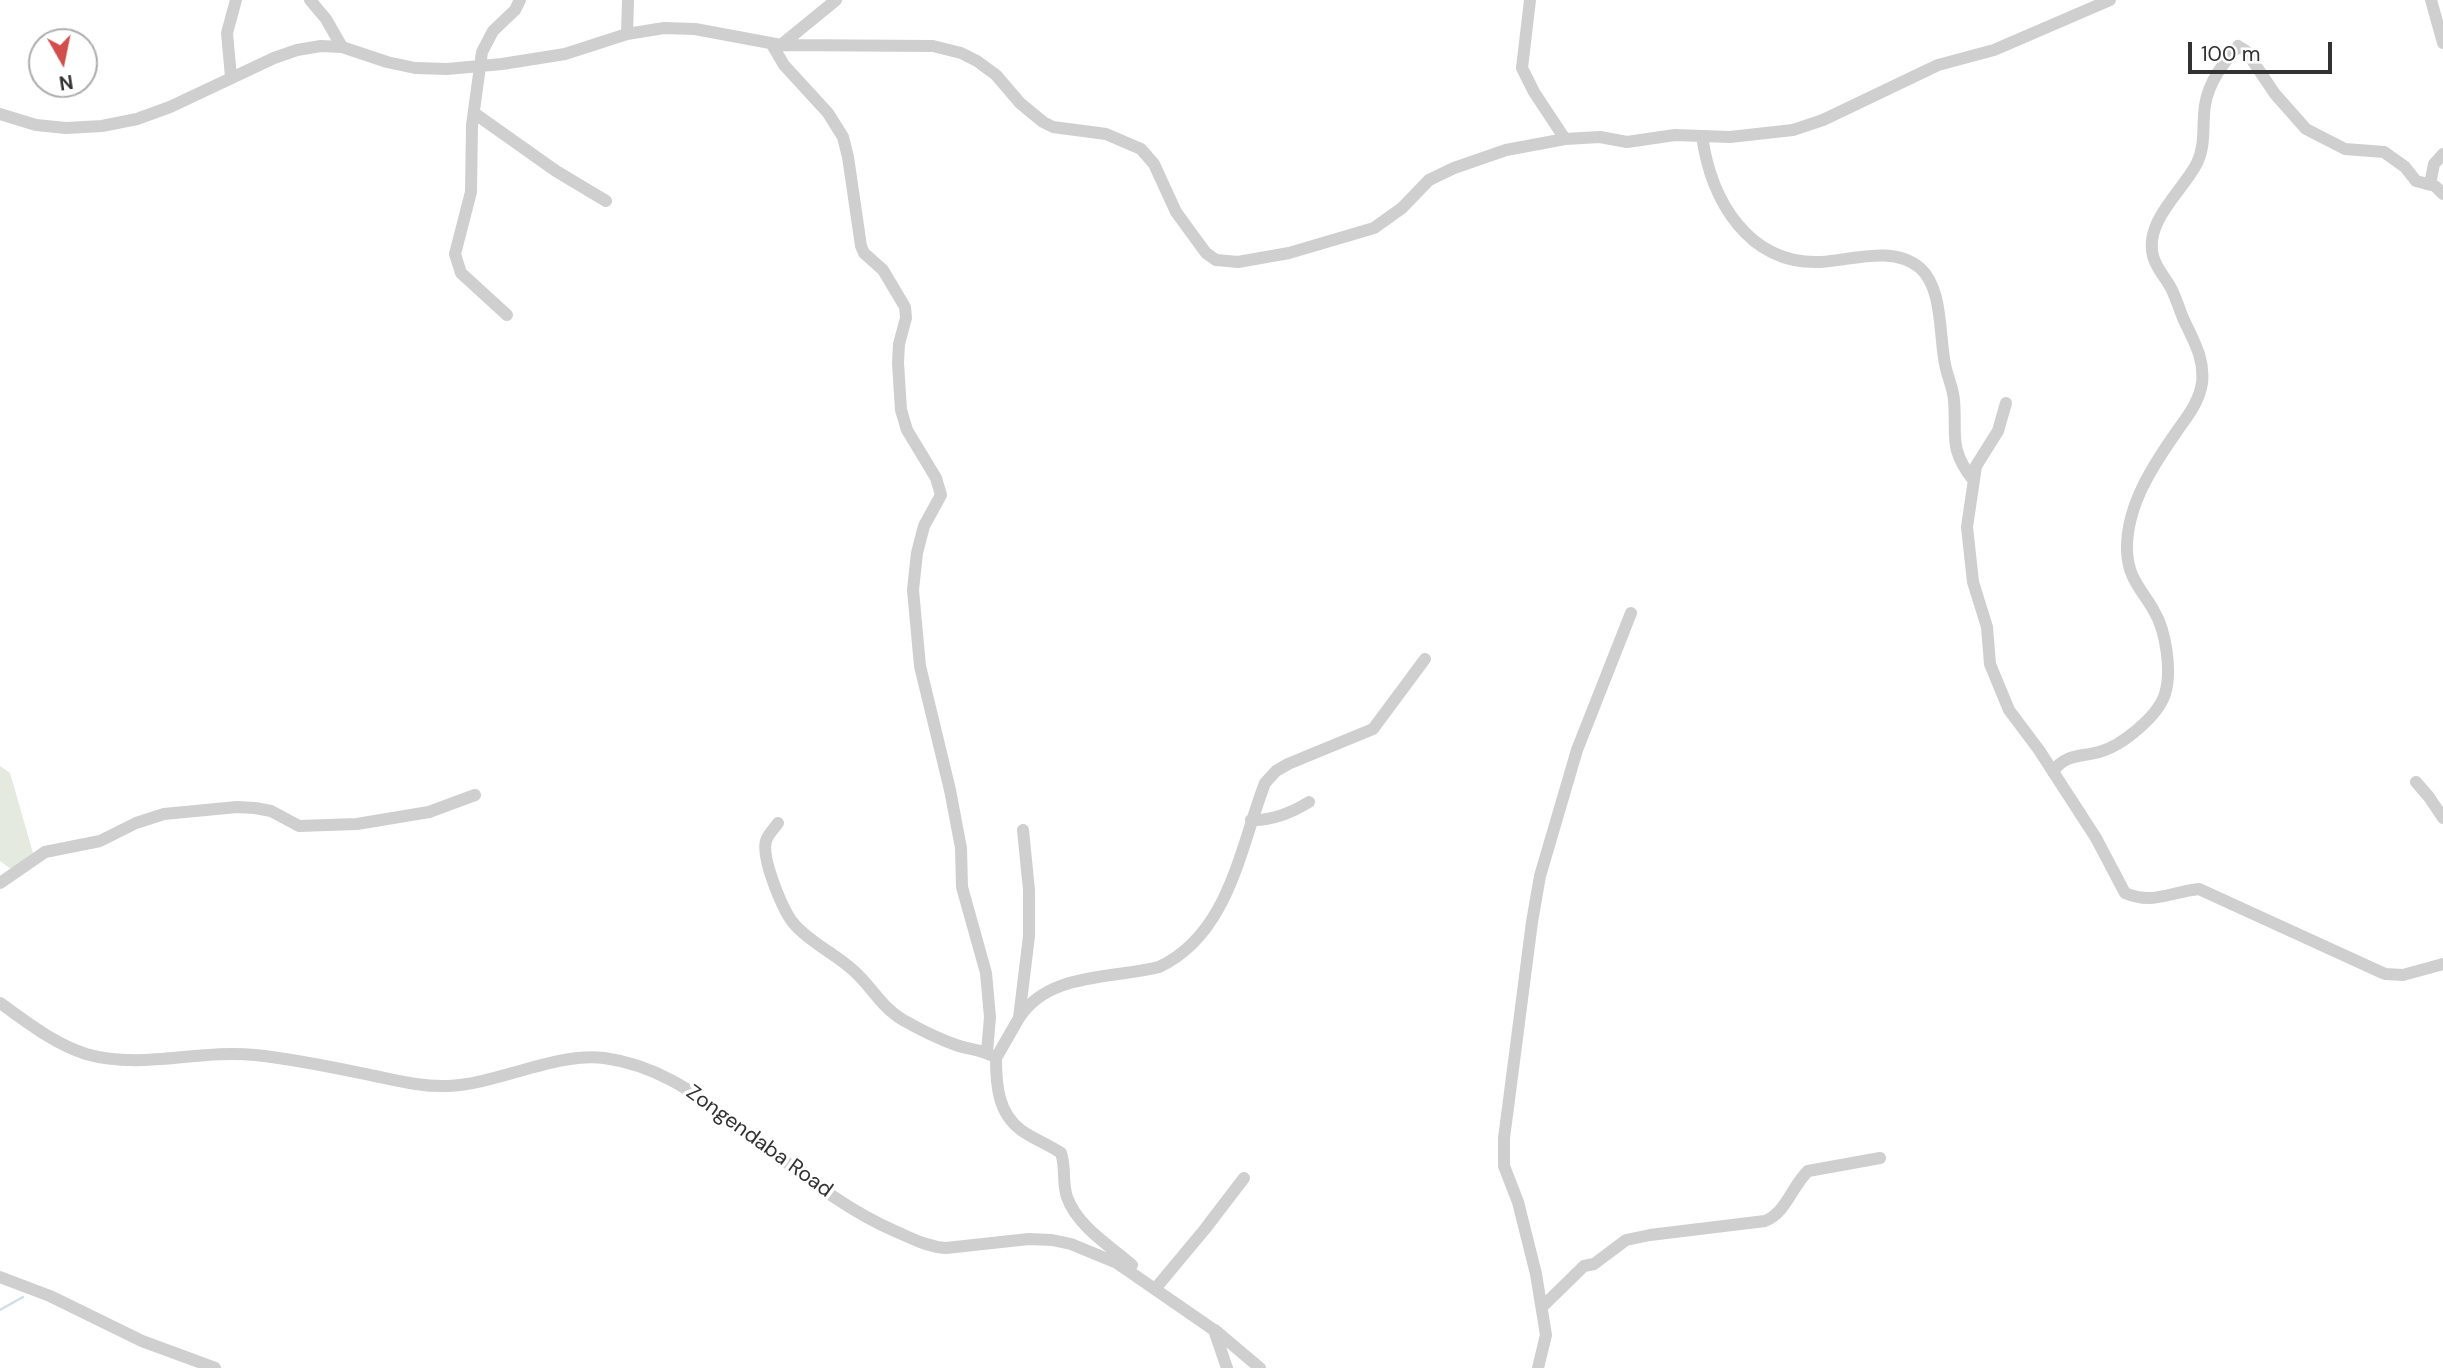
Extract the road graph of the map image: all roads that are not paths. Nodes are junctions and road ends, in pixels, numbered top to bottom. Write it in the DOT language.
graph roads {
  1 [pos="236,0"];
  2 [pos="310,0"];
  3 [pos="520,0"];
  4 [pos="628,0"];
  5 [pos="835,0"];
  6 [pos="1530,0"];
  7 [pos="2110,0"];
  8 [pos="2431,0"];
  9 [pos="627,34"];
  10 [pos="2443,43"];
  11 [pos="776,44"];
  12 [pos="342,47"];
  13 [pos="480,66"];
  14 [pos="231,77"];
  15 [pos="474,113"];
  16 [pos="0,114"];
  17 [pos="1702,136"];
  18 [pos="1565,139"];
  19 [pos="2443,154"];
  20 [pos="2430,184"];
  21 [pos="2443,194"];
  22 [pos="606,201"];
  23 [pos="507,316"];
  24 [pos="2006,403"];
  25 [pos="1973,480"];
  26 [pos="1631,613"];
  27 [pos="1425,659"];
  28 [pos="2053,772"];
  29 [pos="2416,782"];
  30 [pos="475,795"];
  31 [pos="1309,802"];
  32 [pos="2443,818"];
  33 [pos="1251,820"];
  34 [pos="778,823"];
  35 [pos="1023,830"];
  36 [pos="0,883"];
  37 [pos="2443,964"];
  38 [pos="0,1003"];
  39 [pos="1019,1018"];
  40 [pos="992,1055"];
  41 [pos="1880,1158"];
  42 [pos="1244,1178"];
  43 [pos="0,1277"];
  44 [pos="1143,1279"];
  45 [pos="1155,1289"];
  46 [pos="1542,1307"];
  47 [pos="1214,1330"];
  48 [pos="215,1368"];
  49 [pos="1227,1368"];
  50 [pos="1260,1368"];
  51 [pos="1538,1368"];
  1 -- 14 [label="street"];
  2 -- 12 [label="street"];
  3 -- 13 [label="street"];
  4 -- 9 [label="street"];
  5 -- 11 [label="street"];
  6 -- 18 [label="street"];
  7 -- 17 [label="street"];
  8 -- 10 [label="street"];
  9 -- 11 [label="street"];
  9 -- 13 [label="street"];
  11 -- 18 [label="street"];
  11 -- 40 [label="street"];
  12 -- 13 [label="street"];
  12 -- 14 [label="street"];
  13 -- 15 [label="street"];
  14 -- 16 [label="street"];
  15 -- 22 [label="street"];
  15 -- 23 [label="street"];
  17 -- 18 [label="street"];
  17 -- 25 [label="street"];
  19 -- 20 [label="street"];
  20 -- 21 [label="street"];
  20 -- 28 [label="street"];
  24 -- 25 [label="street"];
  25 -- 28 [label="street"];
  26 -- 46 [label="street"];
  27 -- 33 [label="street"];
  28 -- 37 [label="street"];
  29 -- 32 [label="street"];
  30 -- 36 [label="street"];
  31 -- 33 [label="street"];
  33 -- 39 [label="street"];
  34 -- 40 [label="street"];
  35 -- 39 [label="street"];
  38 -- 44 [label="street, Zongendaba Road"];
  39 -- 40 [label="street"];
  40 -- 44 [label="street"];
  41 -- 46 [label="street"];
  42 -- 45 [label="street"];
  43 -- 48 [label="street"];
  44 -- 45 [label="street, Zongendaba Road"];
  45 -- 47 [label="street, Zongendaba Road"];
  46 -- 51 [label="street"];
  47 -- 49 [label="street"];
  47 -- 50 [label="street, Zongendaba Road"];
}
